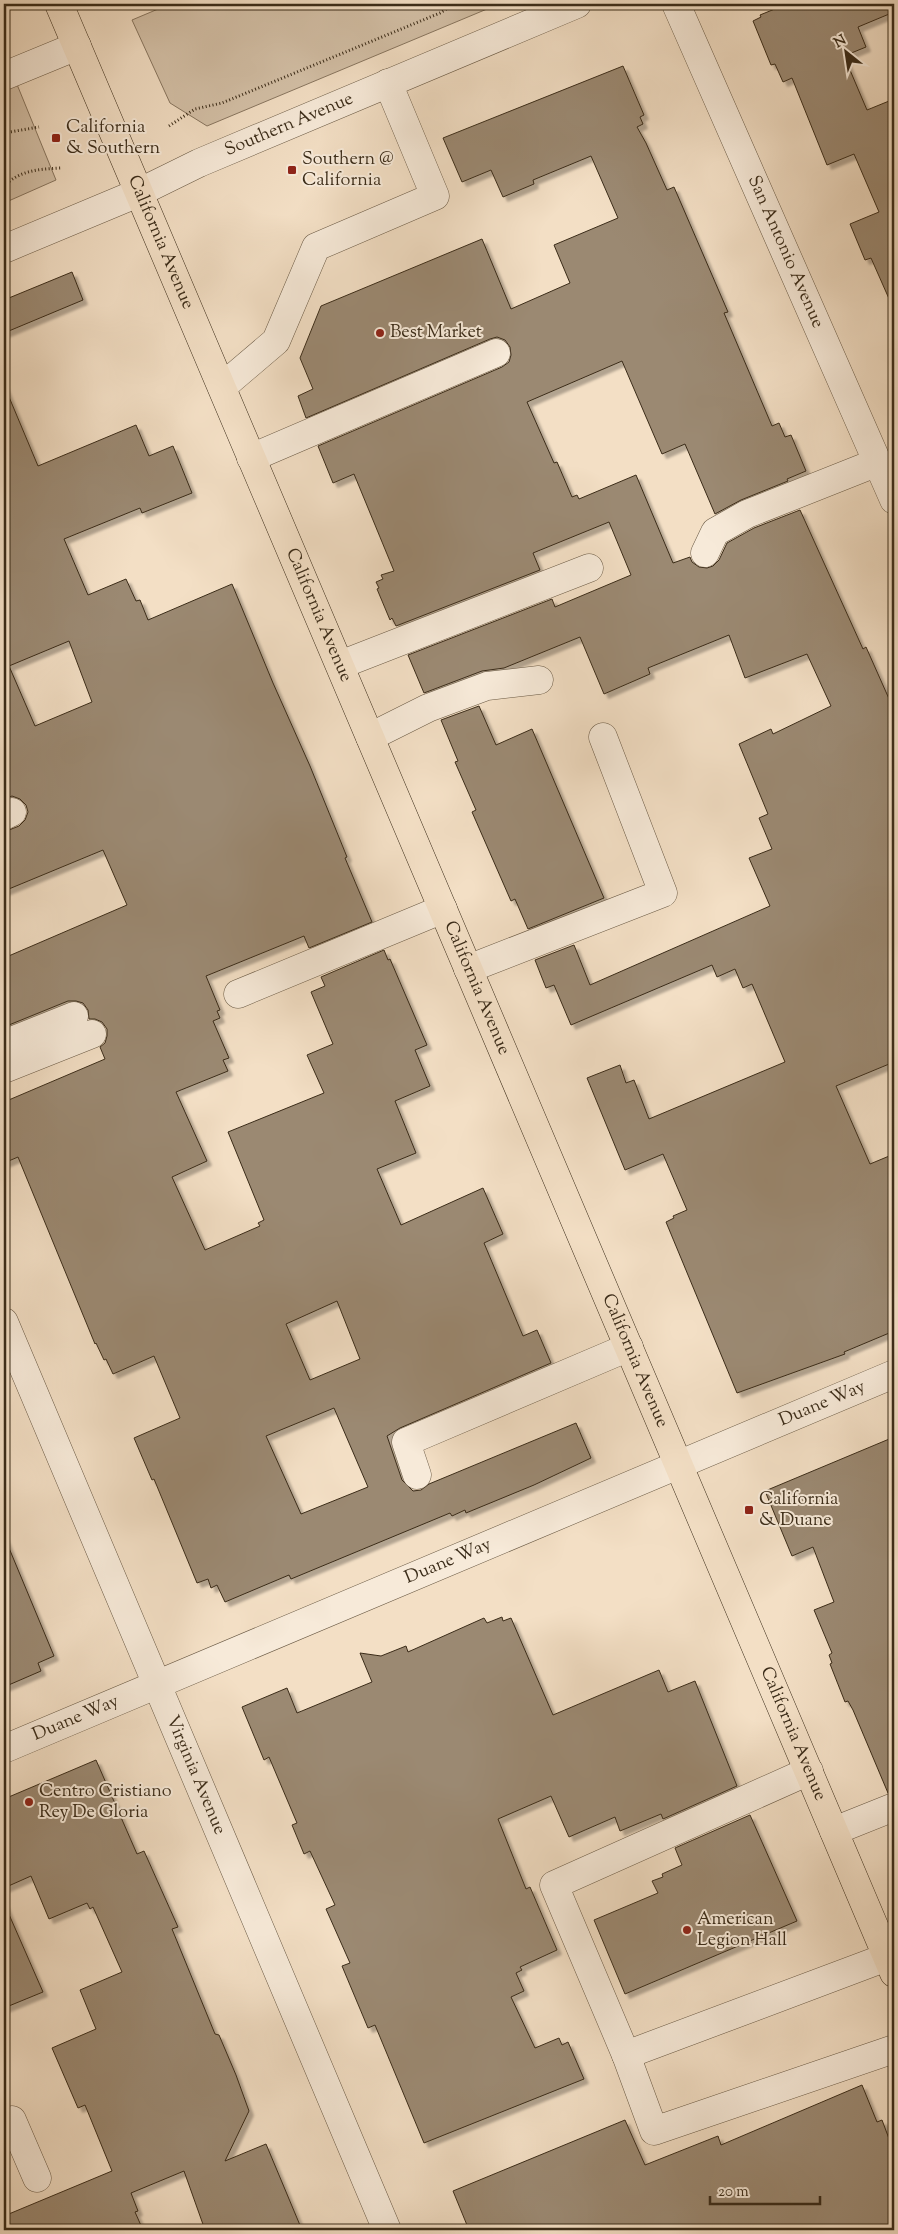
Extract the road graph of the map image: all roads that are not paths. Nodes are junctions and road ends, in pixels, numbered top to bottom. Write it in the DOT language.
graph roads {
  1 [pos="59,4"];
  2 [pos="577,4"];
  3 [pos="676,4"];
  4 [pos="77,46"];
  5 [pos="4,76"];
  6 [pos="388,83"];
  7 [pos="138,193"];
  8 [pos="4,250"];
  9 [pos="496,353"];
  10 [pos="222,387"];
  11 [pos="251,458"];
  12 [pos="878,462"];
  13 [pos="894,500"];
  14 [pos="705,553"];
  15 [pos="589,568"];
  16 [pos="340,665"];
  17 [pos="539,680"];
  18 [pos="370,737"];
  19 [pos="603,737"];
  20 [pos="443,909"];
  21 [pos="468,969"];
  22 [pos="238,994"];
  23 [pos="4,1044"];
  24 [pos="4,1069"];
  25 [pos="4,1322"];
  26 [pos="629,1347"];
  27 [pos="894,1374"];
  28 [pos="678,1464"];
  29 [pos="417,1475"];
  30 [pos="156,1685"];
  31 [pos="4,1749"];
  32 [pos="809,1771"];
  33 [pos="894,1807"];
  34 [pos="834,1831"];
  35 [pos="891,1965"];
  36 [pos="894,2049"];
  37 [pos="626,2055"];
  38 [pos="4,2124"];
  39 [pos="36,2178"];
  40 [pos="387,2230"];
  1 -- 4 [label="main road, California Avenue"];
  2 -- 6 [label="street, Southern Avenue"];
  3 -- 12 [label="street, San Antonio Avenue"];
  4 -- 5 [label="street"];
  4 -- 7 [label="main road, California Avenue"];
  6 -- 7 [label="street, Southern Avenue"];
  6 -- 10 [label="street"];
  7 -- 8 [label="street, Southern Avenue"];
  7 -- 10 [label="main road, California Avenue"];
  9 -- 11 [label="street"];
  10 -- 11 [label="main road, California Avenue"];
  11 -- 16 [label="main road, California Avenue"];
  12 -- 13 [label="street, San Antonio Avenue"];
  12 -- 14 [label="street"];
  15 -- 16 [label="street"];
  16 -- 18 [label="main road, California Avenue"];
  17 -- 18 [label="street"];
  18 -- 20 [label="main road, California Avenue"];
  19 -- 21 [label="street"];
  20 -- 21 [label="main road, California Avenue"];
  20 -- 22 [label="street"];
  21 -- 26 [label="main road, California Avenue"];
  23 -- 24 [label="street"];
  25 -- 30 [label="street, Virginia Avenue"];
  26 -- 28 [label="main road, California Avenue"];
  26 -- 29 [label="street"];
  27 -- 28 [label="street, Duane Way"];
  28 -- 30 [label="street, Duane Way"];
  28 -- 32 [label="main road, California Avenue"];
  30 -- 31 [label="street, Duane Way"];
  30 -- 40 [label="street, Virginia Avenue"];
  32 -- 34 [label="main road, California Avenue"];
  32 -- 37 [label="street"];
  33 -- 34 [label="street"];
  34 -- 35 [label="main road, California Avenue"];
  35 -- 37 [label="street"];
  36 -- 37 [label="street"];
  38 -- 39 [label="street"];
}
